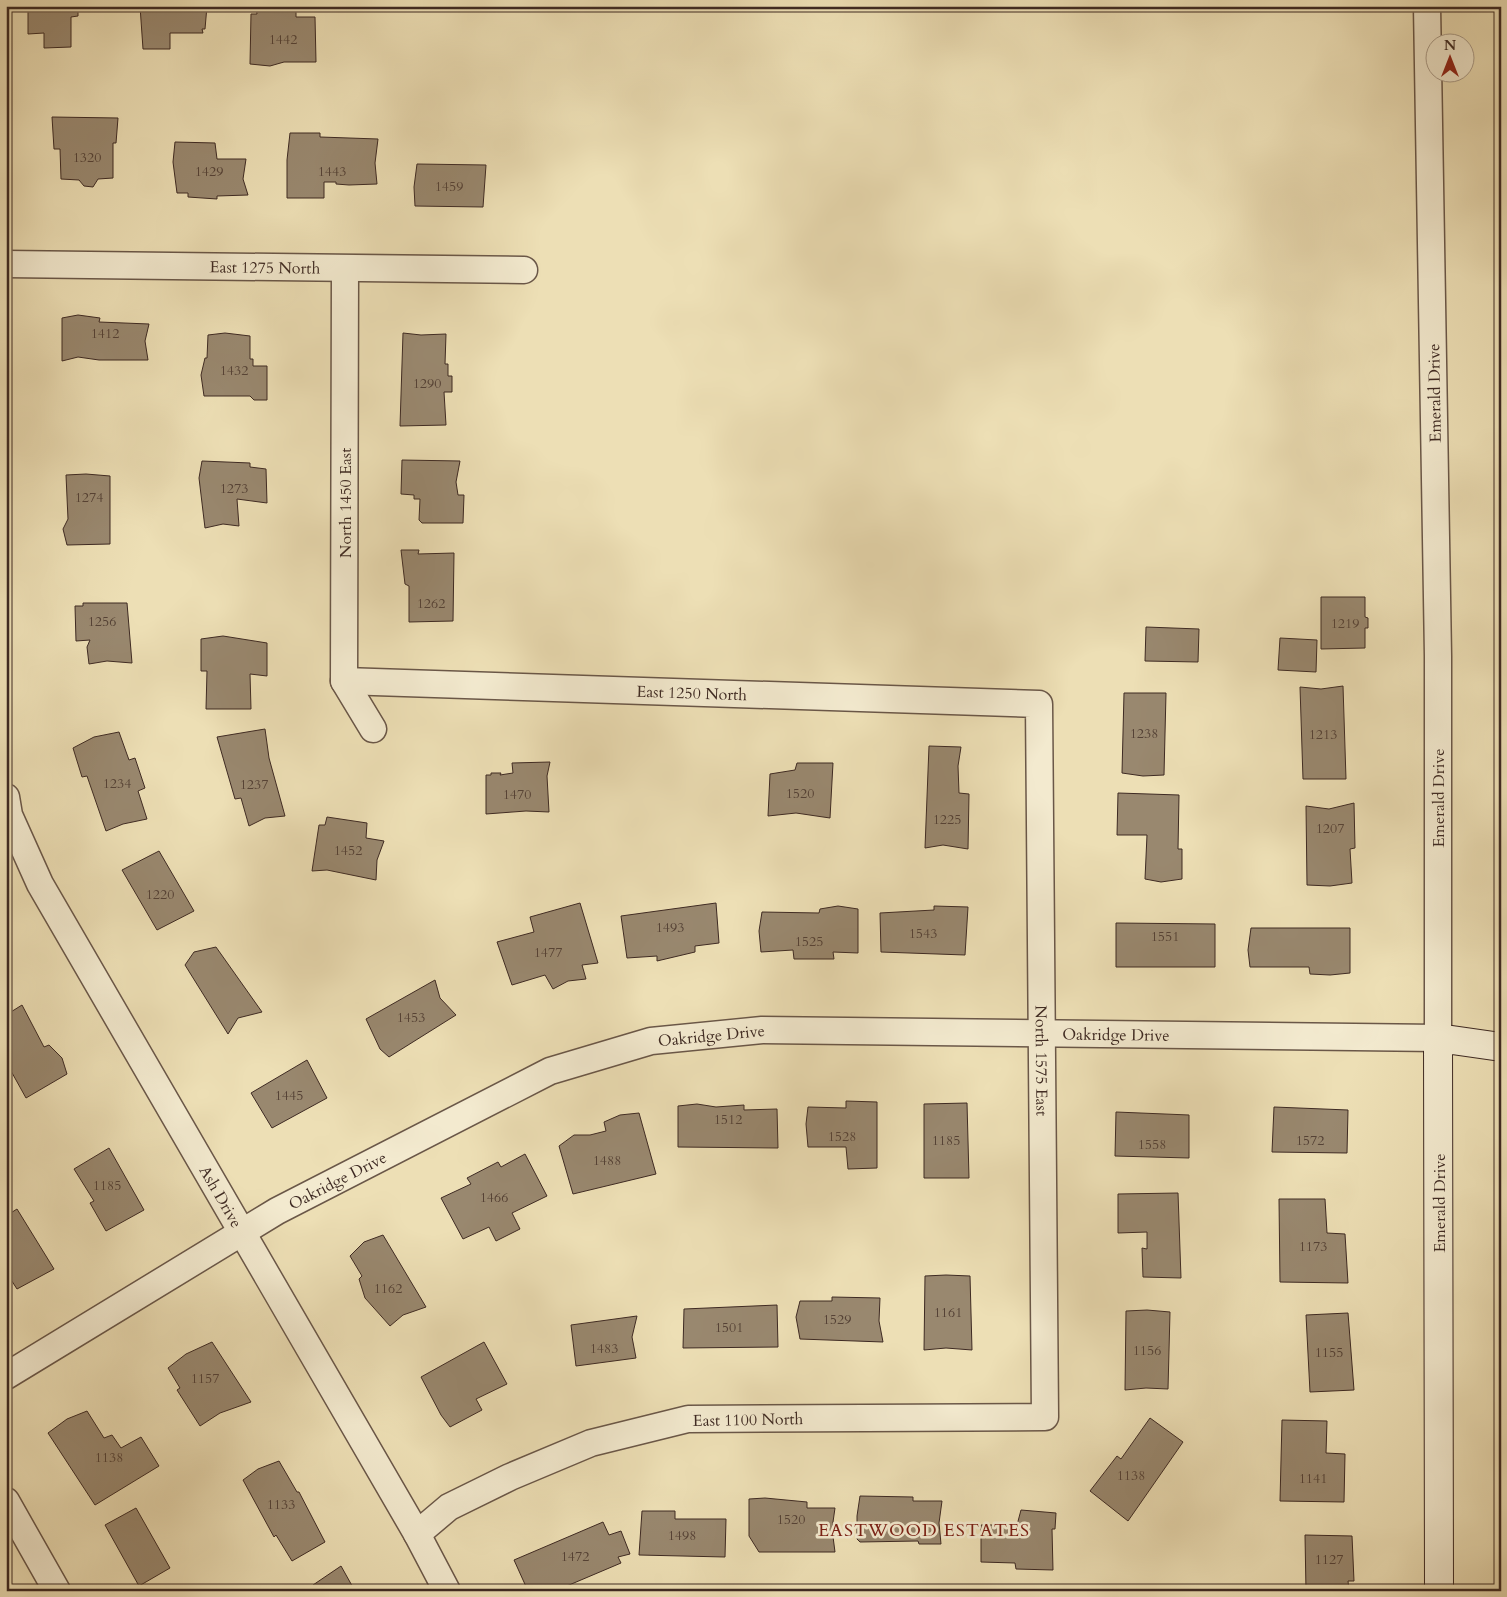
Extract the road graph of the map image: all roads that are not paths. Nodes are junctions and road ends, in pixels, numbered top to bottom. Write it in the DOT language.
graph roads {
  1 [pos="1428,6"];
  2 [pos="6,264"];
  3 [pos="345,269"];
  4 [pos="524,270"];
  5 [pos="344,681"];
  6 [pos="1039,704"];
  7 [pos="372,729"];
  8 [pos="6,797"];
  9 [pos="1042,1034"];
  10 [pos="1438,1038"];
  11 [pos="1501,1047"];
  12 [pos="243,1234"];
  13 [pos="6,1376"];
  14 [pos="1045,1417"];
  15 [pos="6,1501"];
  16 [pos="417,1534"];
  17 [pos="58,1591"];
  18 [pos="447,1591"];
  19 [pos="1439,1591"];
  1 -- 10 [label="street, Emerald Drive"];
  2 -- 3 [label="street, East 1275 North"];
  3 -- 4 [label="street, East 1275 North"];
  3 -- 5 [label="street, North 1450 East"];
  5 -- 6 [label="street, East 1250 North"];
  5 -- 7 [label="street"];
  6 -- 9 [label="street, North 1575 East"];
  8 -- 12 [label="street, Ash Drive"];
  9 -- 10 [label="street, Oakridge Drive"];
  9 -- 12 [label="street, Oakridge Drive"];
  9 -- 14 [label="street, North 1575 East"];
  10 -- 11 [label="street, Oakridge Drive"];
  10 -- 19 [label="street, Emerald Drive"];
  12 -- 13 [label="street, Oakridge Drive"];
  12 -- 16 [label="street, Ash Drive"];
  14 -- 16 [label="street, East 1100 North"];
  15 -- 17 [label="street"];
  16 -- 18 [label="street, Ash Drive"];
}
